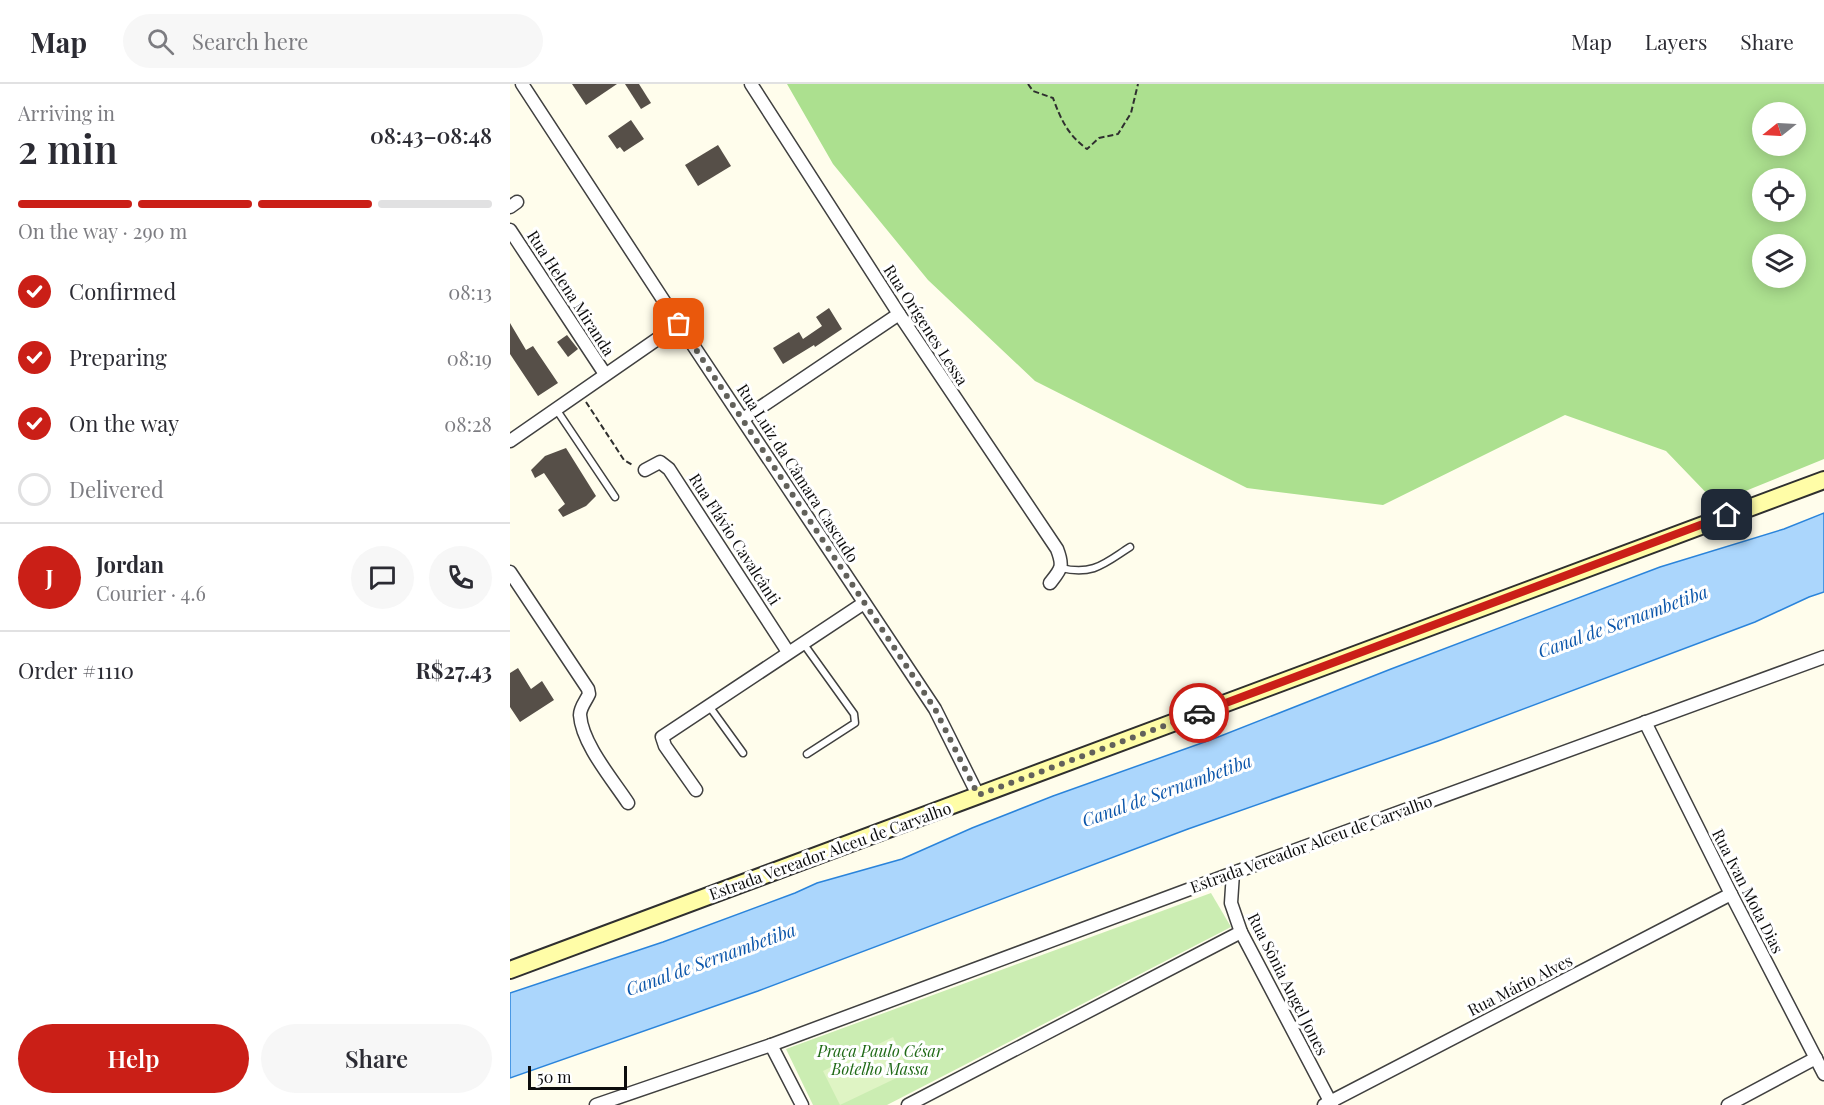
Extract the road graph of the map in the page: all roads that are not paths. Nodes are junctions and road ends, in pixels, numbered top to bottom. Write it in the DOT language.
graph roads {
  1 [pos="522,84"];
  2 [pos="751,84"];
  3 [pos="510,230"];
  4 [pos="898,314"];
  5 [pos="679,324"];
  6 [pos="605,374"];
  7 [pos="556,409"];
  8 [pos="743,419"];
  9 [pos="510,441"];
  10 [pos="645,470"];
  11 [pos="1824,480"];
  12 [pos="615,497"];
  13 [pos="1130,546"];
  14 [pos="1061,568"];
  15 [pos="510,572"];
  16 [pos="1050,583"];
  17 [pos="864,603"];
  18 [pos="803,643"];
  19 [pos="788,652"];
  20 [pos="1824,657"];
  21 [pos="709,706"];
  22 [pos="1645,722"];
  23 [pos="743,753"];
  24 [pos="807,754"];
  25 [pos="696,790"];
  26 [pos="978,795"];
  27 [pos="628,803"];
  28 [pos="1233,873"];
  29 [pos="1731,894"];
  30 [pos="1240,932"];
  31 [pos="510,970"];
  32 [pos="771,1045"];
  33 [pos="1816,1058"];
  34 [pos="1824,1074"];
  35 [pos="1329,1104"];
  36 [pos="596,1105"];
  37 [pos="802,1105"];
  38 [pos="908,1105"];
  39 [pos="1728,1105"];
  1 -- 5 [label="street, Rua Luiz da Câmara Cascudo"];
  2 -- 4 [label="street, Rua Orígenes Lessa"];
  3 -- 6 [label="street, Rua Helena Miranda"];
  4 -- 8 [label="street"];
  4 -- 14 [label="street, Rua Orígenes Lessa"];
  5 -- 6 [label="street"];
  5 -- 8 [label="street, Rua Luiz da Câmara Cascudo"];
  6 -- 7 [label="street"];
  7 -- 9 [label="street"];
  7 -- 12 [label="lane"];
  8 -- 17 [label="street, Rua Luiz da Câmara Cascudo"];
  10 -- 19 [label="street, Rua Flávio Cavalcânti"];
  11 -- 26 [label="street, Estrada Vereador Alceu de Carvalho"];
  13 -- 14 [label="lane"];
  14 -- 16 [label="street"];
  15 -- 27 [label="street"];
  17 -- 18 [label="street"];
  17 -- 26 [label="street, Rua Luiz da Câmara Cascudo"];
  18 -- 19 [label="street"];
  18 -- 24 [label="lane"];
  19 -- 21 [label="street"];
  20 -- 22 [label="street, Estrada Vereador Alceu de Carvalho"];
  21 -- 23 [label="lane"];
  21 -- 25 [label="street"];
  22 -- 28 [label="street, Estrada Vereador Alceu de Carvalho"];
  22 -- 29 [label="street, Rua Ivan Mota Dias"];
  26 -- 31 [label="street, Estrada Vereador Alceu de Carvalho"];
  28 -- 30 [label="street, Rua Sônia Angel Jones"];
  28 -- 32 [label="street, Estrada Vereador Alceu de Carvalho"];
  29 -- 33 [label="street, Rua Ivan Mota Dias"];
  29 -- 35 [label="street, Rua Mário Alves"];
  30 -- 35 [label="street, Rua Sônia Angel Jones"];
  30 -- 38 [label="street"];
  32 -- 36 [label="street, Estrada Vereador Alceu de Carvalho"];
  32 -- 37 [label="street"];
  33 -- 34 [label="street, Rua Ivan Mota Dias"];
  33 -- 39 [label="street"];
}
